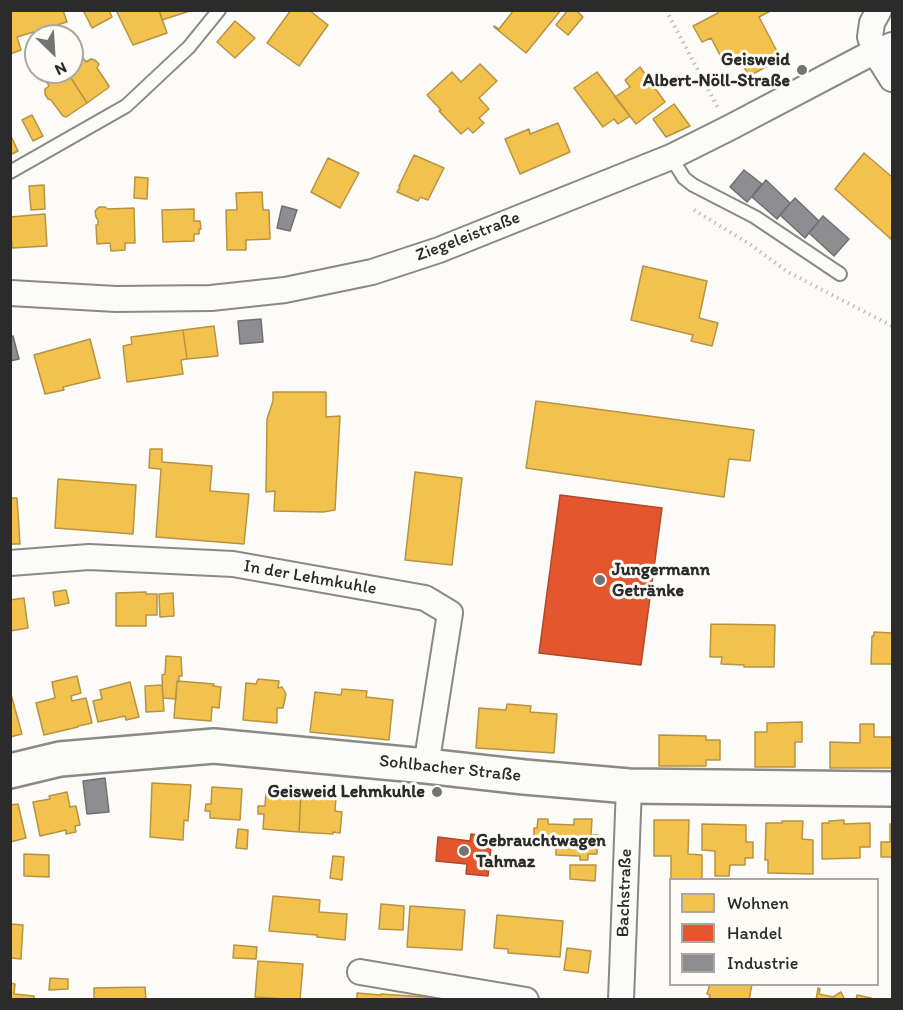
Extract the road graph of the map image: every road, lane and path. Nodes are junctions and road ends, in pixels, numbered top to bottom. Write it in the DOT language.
graph roads {
  1 [pos="219,10"];
  2 [pos="666,10"];
  3 [pos="879,10"];
  4 [pos="884,48"];
  5 [pos="892,79"];
  6 [pos="729,128"];
  7 [pos="671,157"];
  8 [pos="10,172"];
  9 [pos="692,208"];
  10 [pos="840,273"];
  11 [pos="10,293"];
  12 [pos="892,326"];
  13 [pos="10,563"];
  14 [pos="426,766"];
  15 [pos="10,771"];
  16 [pos="629,786"];
  17 [pos="892,789"];
  18 [pos="360,972"];
  19 [pos="526,999"];
  20 [pos="621,999"];
  1 -- 8 [label="lane"];
  2 -- 6 [label="path"];
  3 -- 4 [label="street"];
  4 -- 5 [label="street"];
  4 -- 6 [label="street, Ziegeleistraße"];
  6 -- 7 [label="street, Ziegeleistraße"];
  7 -- 10 [label="lane"];
  7 -- 11 [label="street, Ziegeleistraße"];
  9 -- 12 [label="path"];
  13 -- 14 [label="street, In der Lehmkuhle"];
  14 -- 15 [label="street, Sohlbacher Straße"];
  14 -- 16 [label="street, Sohlbacher Straße"];
  16 -- 17 [label="street, Sohlbacher Straße"];
  16 -- 20 [label="street, Bachstraße"];
  18 -- 19 [label="street"];
}
